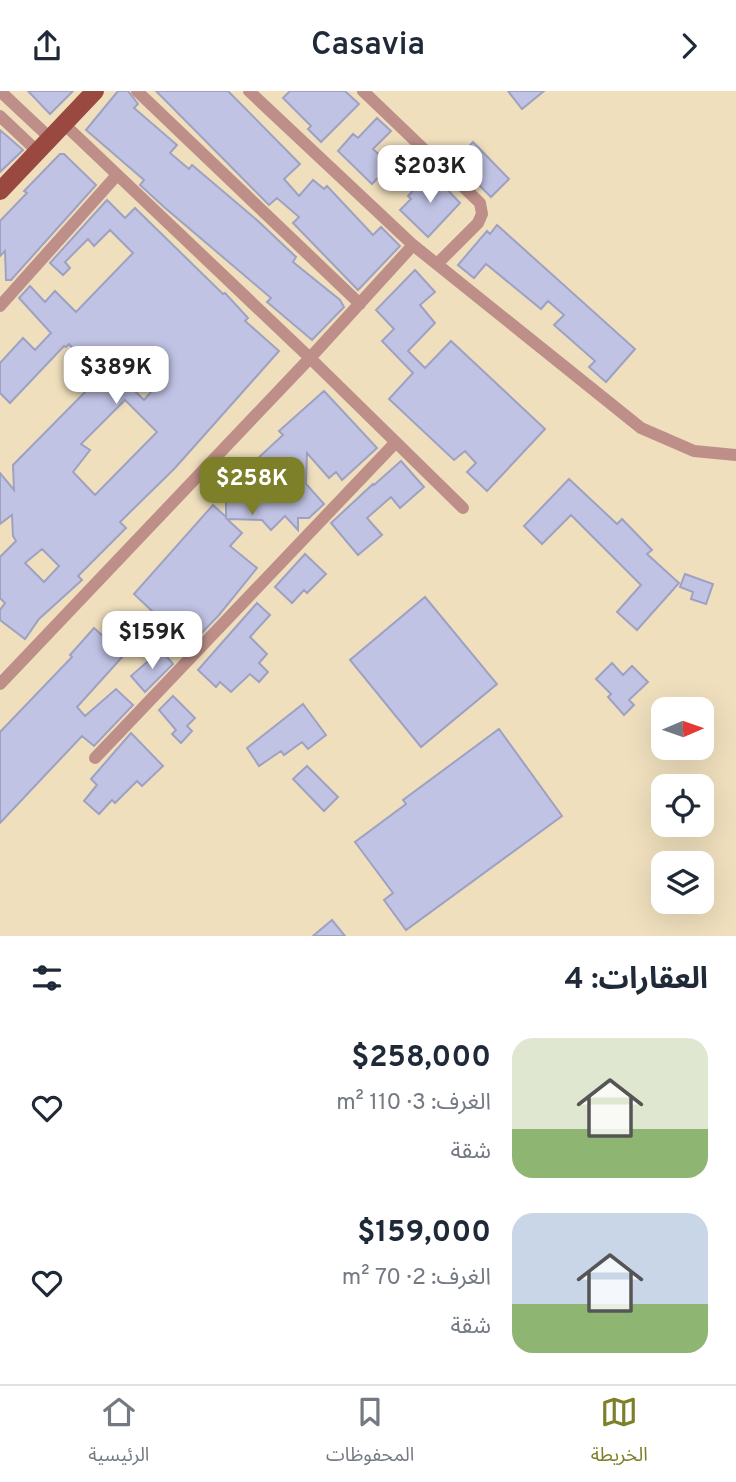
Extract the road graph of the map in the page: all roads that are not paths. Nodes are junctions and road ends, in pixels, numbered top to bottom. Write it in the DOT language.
graph roads {
  1 [pos="0,91"];
  2 [pos="95,91"];
  3 [pos="137,91"];
  4 [pos="248,91"];
  5 [pos="363,91"];
  6 [pos="0,116"];
  7 [pos="64,124"];
  8 [pos="44,145"];
  9 [pos="117,175"];
  10 [pos="0,191"];
  11 [pos="413,245"];
  12 [pos="437,264"];
  13 [pos="360,304"];
  14 [pos="0,306"];
  15 [pos="310,358"];
  16 [pos="396,442"];
  17 [pos="736,455"];
  18 [pos="463,508"];
  19 [pos="0,664"];
  20 [pos="10,674"];
  21 [pos="0,684"];
  22 [pos="95,758"];
  1 -- 8 [label="street"];
  2 -- 7 [label="main road"];
  3 -- 13 [label="street"];
  4 -- 11 [label="street"];
  5 -- 12 [label="street"];
  6 -- 8 [label="street"];
  7 -- 8 [label="main road"];
  7 -- 9 [label="street"];
  8 -- 10 [label="main road"];
  9 -- 14 [label="street"];
  9 -- 15 [label="street"];
  11 -- 12 [label="street"];
  11 -- 13 [label="street"];
  12 -- 17 [label="street"];
  13 -- 15 [label="street"];
  15 -- 16 [label="street"];
  15 -- 20 [label="street"];
  16 -- 18 [label="street"];
  16 -- 22 [label="street"];
  19 -- 20 [label="street"];
  20 -- 21 [label="street"];
}
